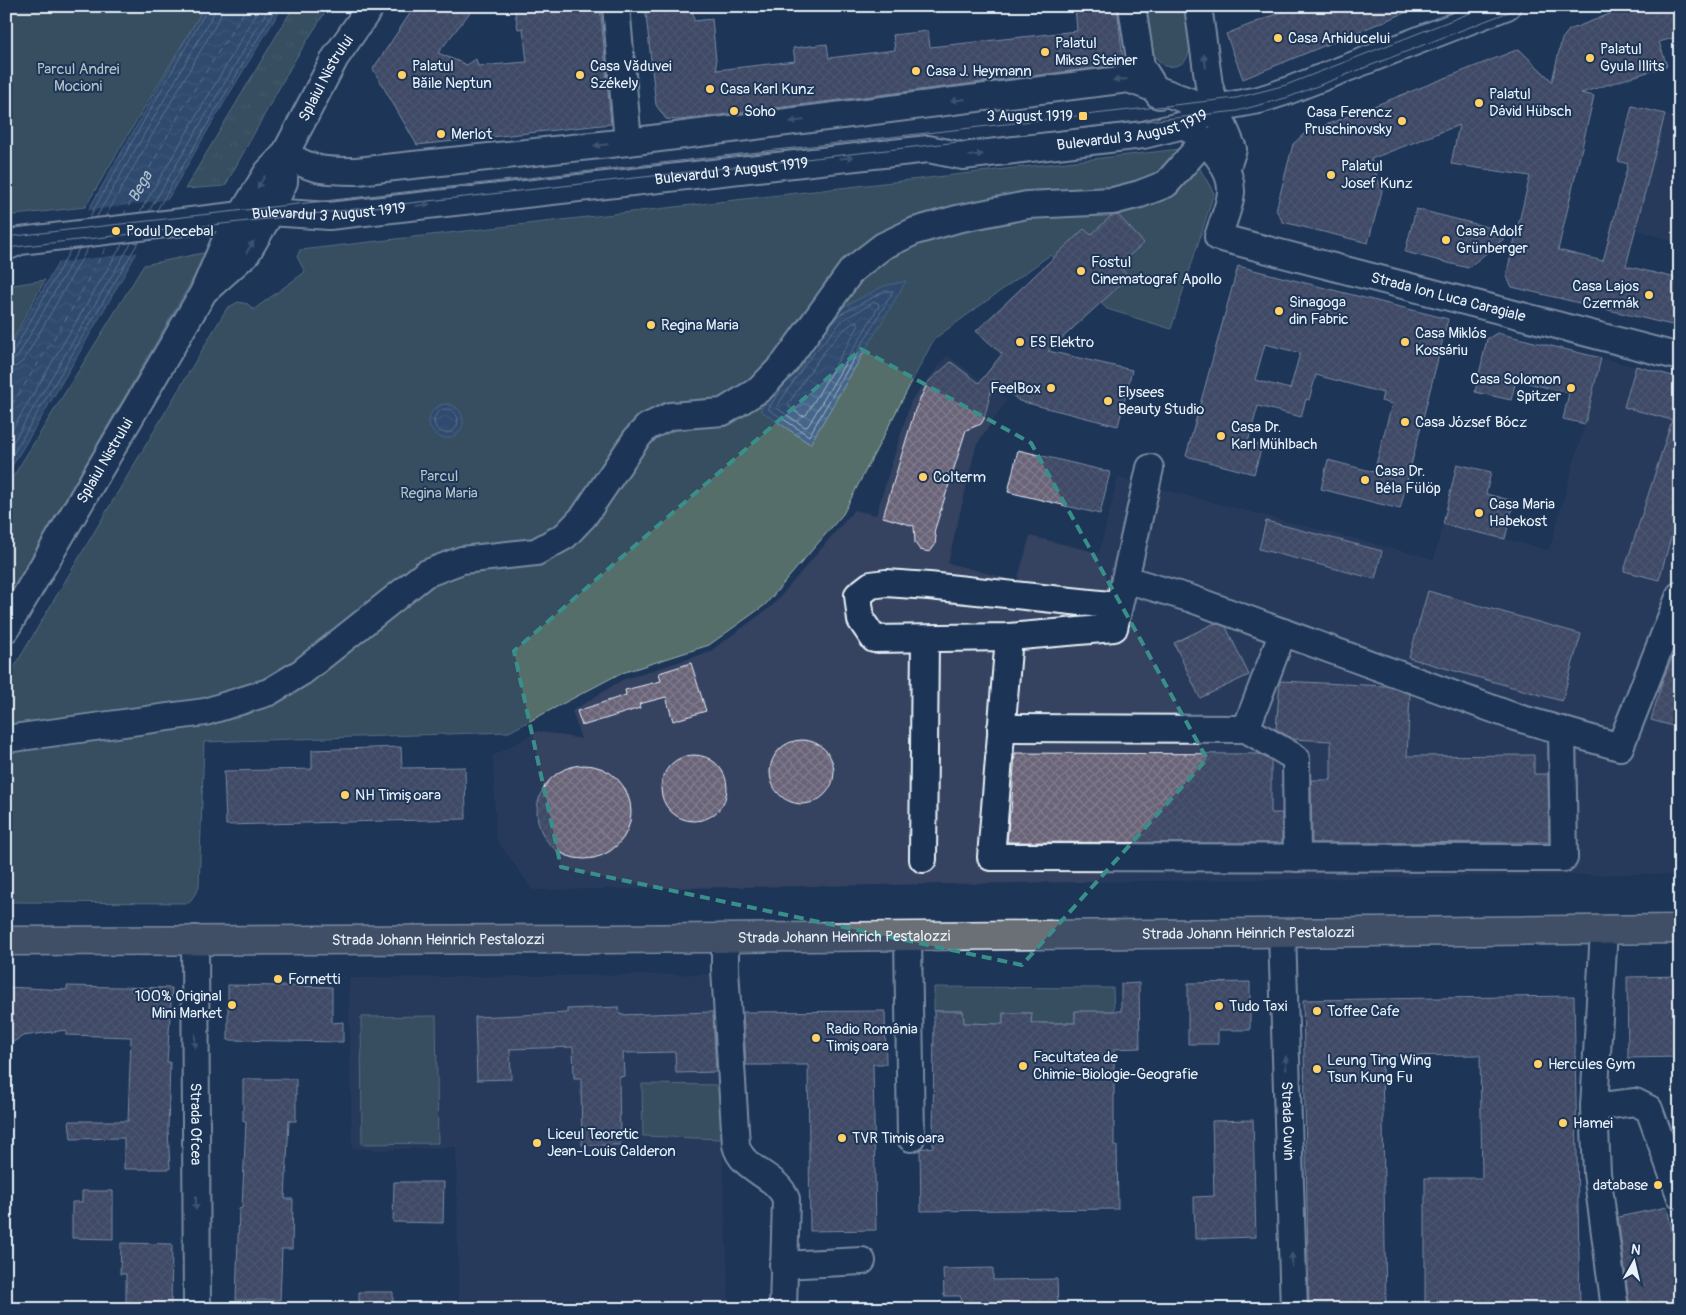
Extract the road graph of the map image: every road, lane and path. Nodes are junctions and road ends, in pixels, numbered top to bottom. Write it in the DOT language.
graph roads {
  1 [pos="371,6"];
  2 [pos="616,6"];
  3 [pos="1132,6"];
  4 [pos="1198,6"];
  5 [pos="1507,6"];
  6 [pos="1154,87"];
  7 [pos="1259,100"];
  8 [pos="1216,108"];
  9 [pos="1184,125"];
  10 [pos="1204,140"];
  11 [pos="628,142"];
  12 [pos="285,154"];
  13 [pos="1230,159"];
  14 [pos="270,212"];
  15 [pos="242,215"];
  16 [pos="11,242"];
  17 [pos="203,293"];
  18 [pos="1680,356"];
  19 [pos="1150,468"];
  20 [pos="1125,578"];
  21 [pos="1680,595"];
  22 [pos="1118,606"];
  23 [pos="6,629"];
  24 [pos="1283,632"];
  25 [pos="1009,637"];
  26 [pos="925,639"];
  27 [pos="1001,728"];
  28 [pos="1246,729"];
  29 [pos="1562,730"];
  30 [pos="6,739"];
  31 [pos="1296,858"];
  32 [pos="923,859"];
  33 [pos="1680,929"];
  34 [pos="1604,930"];
  35 [pos="1282,933"];
  36 [pos="908,936"];
  37 [pos="725,938"];
  38 [pos="195,939"];
  39 [pos="6,941"];
  40 [pos="1594,1107"];
  41 [pos="911,1138"];
  42 [pos="1680,1195"];
  43 [pos="862,1261"];
  44 [pos="783,1265"];
  45 [pos="197,1309"];
  46 [pos="783,1309"];
  47 [pos="1294,1309"];
  48 [pos="1615,1309"];
  1 -- 12 [label="street, Splaiul Nistrului"];
  2 -- 11 [label="street"];
  3 -- 6 [label="street"];
  8 -- 4 [label="street, one-way"];
  5 -- 7 [label="street, Bulevardul 3 August 1919"];
  6 -- 8 [label="street, Bulevardul 3 August 1919"];
  6 -- 9 [label="street"];
  6 -- 11 [label="street, Bulevardul 3 August 1919, one-way"];
  7 -- 8 [label="street, Bulevardul 3 August 1919"];
  7 -- 13 [label="street"];
  8 -- 9 [label="street, Bulevardul 3 August 1919"];
  8 -- 13 [label="street"];
  9 -- 10 [label="street"];
  14 -- 9 [label="street, Bulevardul 3 August 1919, one-way"];
  10 -- 13 [label="street"];
  10 -- 30 [label="street"];
  11 -- 12 [label="street, Bulevardul 3 August 1919, one-way"];
  12 -- 14 [label="street, Splaiul Nistrului"];
  12 -- 15 [label="street, Splaiul Nistrului, one-way"];
  13 -- 18 [label="street, Strada Ion Luca Caragiale"];
  14 -- 15 [label="street, Bulevardul 3 August 1919"];
  17 -- 14 [label="street, Splaiul Nistrului, one-way"];
  15 -- 16 [label="street"];
  15 -- 17 [label="street, Splaiul Nistrului"];
  17 -- 23 [label="street, Splaiul Nistrului"];
  19 -- 20 [label="street"];
  20 -- 22 [label="street"];
  20 -- 24 [label="street"];
  21 -- 29 [label="street"];
  22 -- 25 [label="street"];
  22 -- 26 [label="street"];
  24 -- 28 [label="street"];
  24 -- 29 [label="street"];
  25 -- 26 [label="street"];
  25 -- 27 [label="street"];
  26 -- 32 [label="street"];
  27 -- 28 [label="street"];
  27 -- 31 [label="street"];
  28 -- 31 [label="street"];
  29 -- 31 [label="street"];
  33 -- 34 [label="main road, Strada Johann Heinrich Pestalozzi"];
  34 -- 35 [label="main road, Strada Johann Heinrich Pestalozzi"];
  34 -- 40 [label="street"];
  35 -- 36 [label="main road, Strada Johann Heinrich Pestalozzi"];
  47 -- 35 [label="street, Strada Cuvin, one-way"];
  36 -- 37 [label="main road, Strada Johann Heinrich Pestalozzi"];
  36 -- 41 [label="street"];
  37 -- 38 [label="main road, Strada Johann Heinrich Pestalozzi"];
  37 -- 44 [label="street"];
  38 -- 39 [label="main road, Strada Johann Heinrich Pestalozzi"];
  38 -- 45 [label="street, Strada Ofcea, one-way"];
  40 -- 42 [label="street"];
  40 -- 48 [label="street"];
  43 -- 44 [label="street"];
  44 -- 46 [label="street"];
}
